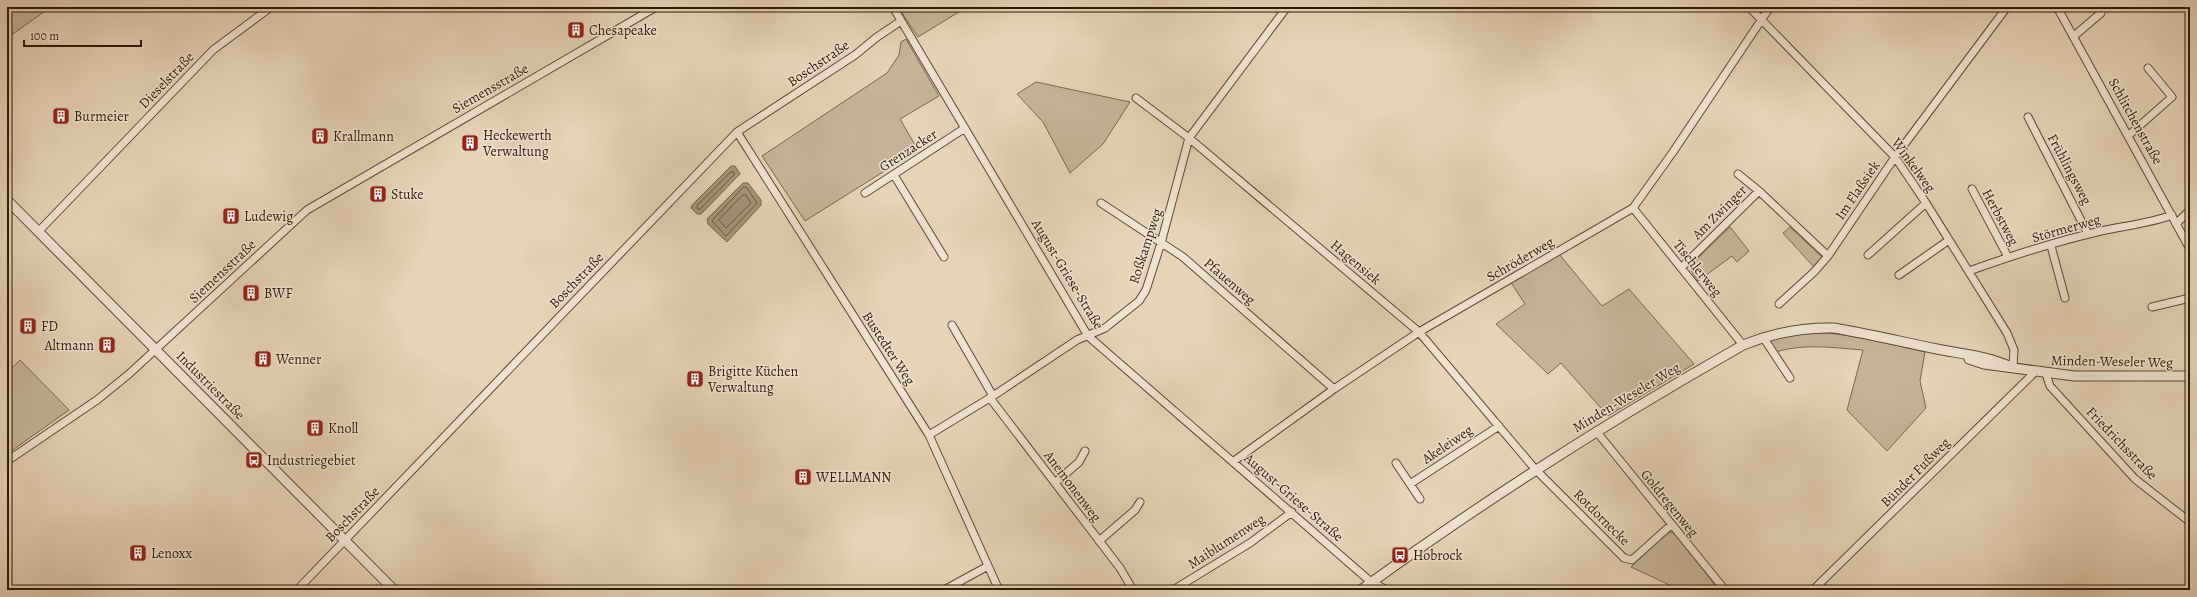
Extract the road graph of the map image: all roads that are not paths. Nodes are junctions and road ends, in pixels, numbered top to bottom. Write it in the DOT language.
graph roads {
  1 [pos="271,7"];
  2 [pos="656,7"];
  3 [pos="893,7"];
  4 [pos="1287,7"];
  5 [pos="1749,7"];
  6 [pos="1770,7"];
  7 [pos="2007,7"];
  8 [pos="2057,7"];
  9 [pos="2101,13"];
  10 [pos="902,21"];
  11 [pos="1761,21"];
  12 [pos="2074,36"];
  13 [pos="2148,68"];
  14 [pos="1136,98"];
  15 [pos="2028,116"];
  16 [pos="965,128"];
  17 [pos="737,132"];
  18 [pos="2129,135"];
  19 [pos="1189,138"];
  20 [pos="1895,156"];
  21 [pos="1738,174"];
  22 [pos="894,175"];
  23 [pos="1972,189"];
  24 [pos="1759,191"];
  25 [pos="865,193"];
  26 [pos="7,200"];
  27 [pos="1926,203"];
  28 [pos="1100,204"];
  29 [pos="1633,208"];
  30 [pos="2190,210"];
  31 [pos="2172,215"];
  32 [pos="2176,224"];
  33 [pos="38,232"];
  34 [pos="2088,234"];
  35 [pos="1949,240"];
  36 [pos="1161,243"];
  37 [pos="2051,246"];
  38 [pos="2190,249"];
  39 [pos="1868,255"];
  40 [pos="1828,256"];
  41 [pos="944,257"];
  42 [pos="2008,257"];
  43 [pos="1682,268"];
  44 [pos="1969,272"];
  45 [pos="1900,275"];
  46 [pos="2065,298"];
  47 [pos="2190,298"];
  48 [pos="1779,304"];
  49 [pos="2152,307"];
  50 [pos="952,325"];
  51 [pos="1419,332"];
  52 [pos="1088,336"];
  53 [pos="1763,337"];
  54 [pos="1743,345"];
  55 [pos="156,349"];
  56 [pos="2011,366"];
  57 [pos="2035,372"];
  58 [pos="2046,374"];
  59 [pos="2190,376"];
  60 [pos="1790,378"];
  61 [pos="1334,389"];
  62 [pos="992,397"];
  63 [pos="1498,426"];
  64 [pos="1596,431"];
  65 [pos="929,435"];
  66 [pos="1085,451"];
  67 [pos="7,461"];
  68 [pos="1234,461"];
  69 [pos="1396,463"];
  70 [pos="1535,469"];
  71 [pos="1055,483"];
  72 [pos="1410,484"];
  73 [pos="1420,499"];
  74 [pos="1140,502"];
  75 [pos="1292,512"];
  76 [pos="2190,522"];
  77 [pos="1671,525"];
  78 [pos="345,540"];
  79 [pos="1099,541"];
  80 [pos="988,566"];
  81 [pos="1371,582"];
  82 [pos="297,590"];
  83 [pos="394,590"];
  84 [pos="944,590"];
  85 [pos="999,590"];
  86 [pos="1133,590"];
  87 [pos="1174,590"];
  88 [pos="1360,590"];
  89 [pos="1387,590"];
  90 [pos="1725,590"];
  91 [pos="1813,590"];
  1 -- 33 [label="street, Dieselstraße"];
  2 -- 55 [label="street, Siemensstraße"];
  3 -- 10 [label="street, August-Griese-Straße"];
  4 -- 19 [label="street, Roßkampweg"];
  5 -- 11 [label="street, Winkelweg"];
  6 -- 11 [label="street, Schröderweg"];
  7 -- 20 [label="street, Im Flaßsiek"];
  8 -- 12 [label="street, Schlitchenstraße"];
  9 -- 12 [label="street"];
  10 -- 16 [label="street, August-Griese-Straße"];
  10 -- 17 [label="street, Boschstraße"];
  11 -- 20 [label="street, Winkelweg"];
  11 -- 29 [label="street, Schröderweg"];
  12 -- 18 [label="street, Schlitchenstraße"];
  13 -- 18 [label="street"];
  14 -- 19 [label="street, Hagensiek"];
  15 -- 34 [label="street, Frühlingsweg"];
  16 -- 22 [label="street, Grenzacker"];
  16 -- 52 [label="street, August-Griese-Straße"];
  17 -- 65 [label="street, Bustedter Weg"];
  17 -- 78 [label="street, Boschstraße"];
  18 -- 31 [label="street, Schlitchenstraße"];
  19 -- 36 [label="street, Roßkampweg"];
  19 -- 51 [label="street, Hagensiek"];
  20 -- 27 [label="street, Winkelweg"];
  20 -- 40 [label="street, Im Flaßsiek"];
  21 -- 24 [label="street"];
  22 -- 25 [label="street, Grenzacker"];
  22 -- 41 [label="street"];
  23 -- 42 [label="street, Herbstweg"];
  24 -- 40 [label="street, Am Zwinger"];
  24 -- 43 [label="street, Am Zwinger"];
  26 -- 33 [label="street, Industriestraße"];
  27 -- 35 [label="street, Winkelweg"];
  27 -- 39 [label="street"];
  28 -- 36 [label="street, Pfauenweg"];
  29 -- 43 [label="street, Tischlerweg"];
  29 -- 51 [label="street, Schröderweg"];
  30 -- 32 [label="street"];
  31 -- 32 [label="street, Schlitchenstraße"];
  31 -- 34 [label="street, Störmerweg"];
  32 -- 38 [label="street, Schlitchenstraße"];
  33 -- 55 [label="street, Industriestraße"];
  34 -- 37 [label="street, Störmerweg"];
  35 -- 44 [label="street, Winkelweg"];
  35 -- 45 [label="street"];
  36 -- 52 [label="street, Roßkampweg"];
  36 -- 61 [label="street, Pfauenweg"];
  37 -- 42 [label="street, Störmerweg"];
  37 -- 46 [label="street"];
  40 -- 48 [label="street, Im Flaßsiek"];
  42 -- 44 [label="street, Störmerweg"];
  43 -- 54 [label="street, Tischlerweg"];
  44 -- 56 [label="street, Winkelweg"];
  47 -- 49 [label="street"];
  50 -- 62 [label="street, Anemonenweg"];
  51 -- 61 [label="street, Schröderweg"];
  51 -- 63 [label="street, Hagensiek"];
  52 -- 62 [label="street, Roßkampweg"];
  52 -- 68 [label="street, August-Griese-Straße"];
  53 -- 54 [label="street, Minden-Weseler Weg"];
  53 -- 56 [label="street, Minden-Weseler Weg"];
  53 -- 60 [label="street"];
  54 -- 64 [label="street, Minden-Weseler Weg"];
  55 -- 67 [label="street, Siemensstraße"];
  55 -- 78 [label="street, Industriestraße"];
  56 -- 57 [label="street, Minden-Weseler Weg"];
  57 -- 58 [label="street, Minden-Weseler Weg"];
  57 -- 91 [label="street, Bünder Fußweg"];
  58 -- 59 [label="street, Minden-Weseler Weg"];
  58 -- 76 [label="street, Friedrichsstraße"];
  61 -- 68 [label="street, Schröderweg"];
  62 -- 65 [label="street, Roßkampweg"];
  62 -- 71 [label="street, Anemonenweg"];
  63 -- 70 [label="street, Hagensiek"];
  63 -- 72 [label="street, Akeleiweg"];
  64 -- 70 [label="street, Minden-Weseler Weg"];
  64 -- 77 [label="street, Goldregenweg"];
  65 -- 80 [label="street, Bustedter Weg"];
  66 -- 71 [label="street"];
  68 -- 75 [label="street, August-Griese-Straße"];
  69 -- 72 [label="street"];
  70 -- 77 [label="street, Rotdornecke"];
  70 -- 81 [label="street, Minden-Weseler Weg"];
  71 -- 79 [label="street, Anemonenweg"];
  72 -- 73 [label="street"];
  74 -- 79 [label="street"];
  75 -- 81 [label="street, August-Griese-Straße"];
  75 -- 87 [label="street, Maiblumenweg"];
  77 -- 90 [label="street, Goldregenweg"];
  78 -- 82 [label="street, Boschstraße"];
  78 -- 83 [label="street, Industriestraße"];
  79 -- 86 [label="street, Anemonenweg"];
  80 -- 84 [label="street"];
  80 -- 85 [label="street, Bustedter Weg"];
  81 -- 88 [label="street, Minden-Weseler Weg"];
  81 -- 89 [label="street, August-Griese-Straße"];
}
